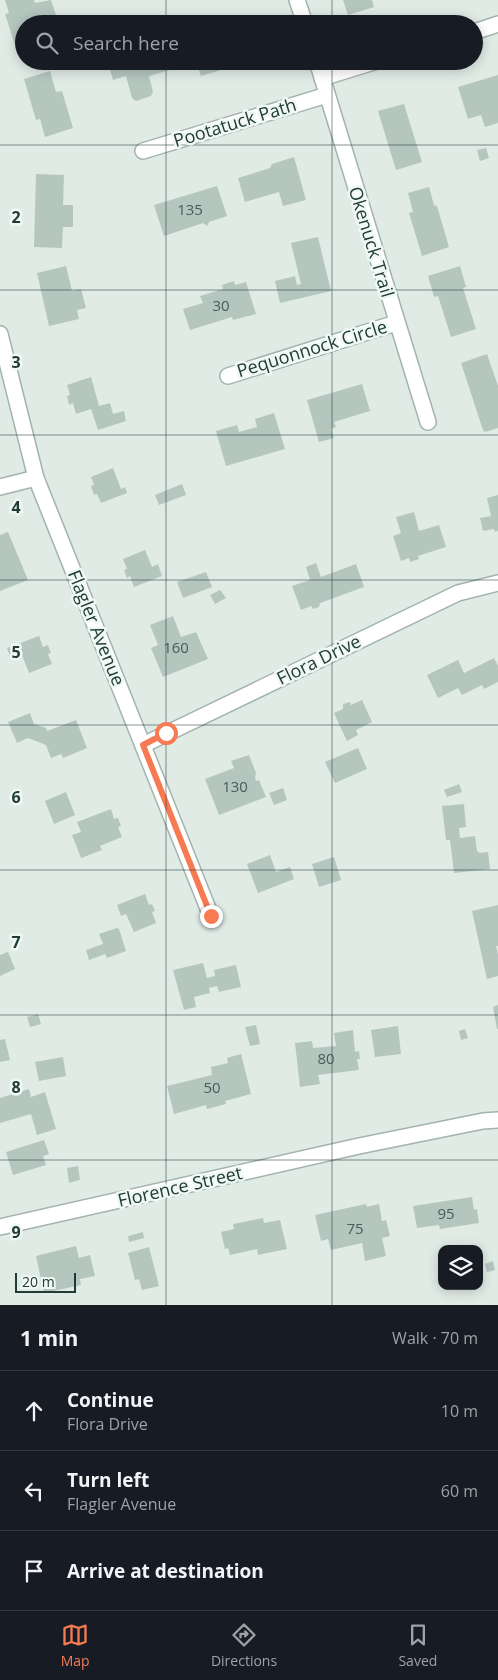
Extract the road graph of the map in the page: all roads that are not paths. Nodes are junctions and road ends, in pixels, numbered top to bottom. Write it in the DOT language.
graph roads {
  1 [pos="297,0"];
  2 [pos="302,15"];
  3 [pos="498,24"];
  4 [pos="483,29"];
  5 [pos="320,70"];
  6 [pos="348,70"];
  7 [pos="322,78"];
  8 [pos="327,96"];
  9 [pos="143,151"];
  10 [pos="396,323"];
  11 [pos="0,334"];
  12 [pos="228,376"];
  13 [pos="428,422"];
  14 [pos="36,478"];
  15 [pos="0,488"];
  16 [pos="498,583"];
  17 [pos="143,745"];
  18 [pos="211,916"];
  19 [pos="498,1120"];
  20 [pos="0,1227"];
  1 -- 2 [label="street"];
  3 -- 4 [label="street"];
  5 -- 7 [label="street, Okenuck Trail"];
  6 -- 7 [label="street"];
  7 -- 8 [label="street, Okenuck Trail"];
  8 -- 9 [label="street, Pootatuck Path"];
  8 -- 10 [label="street, Okenuck Trail"];
  10 -- 12 [label="street, Pequonnock Circle"];
  10 -- 13 [label="street, Okenuck Trail"];
  11 -- 14 [label="street, Flagler Avenue"];
  14 -- 15 [label="street"];
  14 -- 17 [label="street, Flagler Avenue"];
  16 -- 17 [label="street, Flora Drive"];
  17 -- 18 [label="street, Flagler Avenue"];
  19 -- 20 [label="street, Florence Street"];
}
